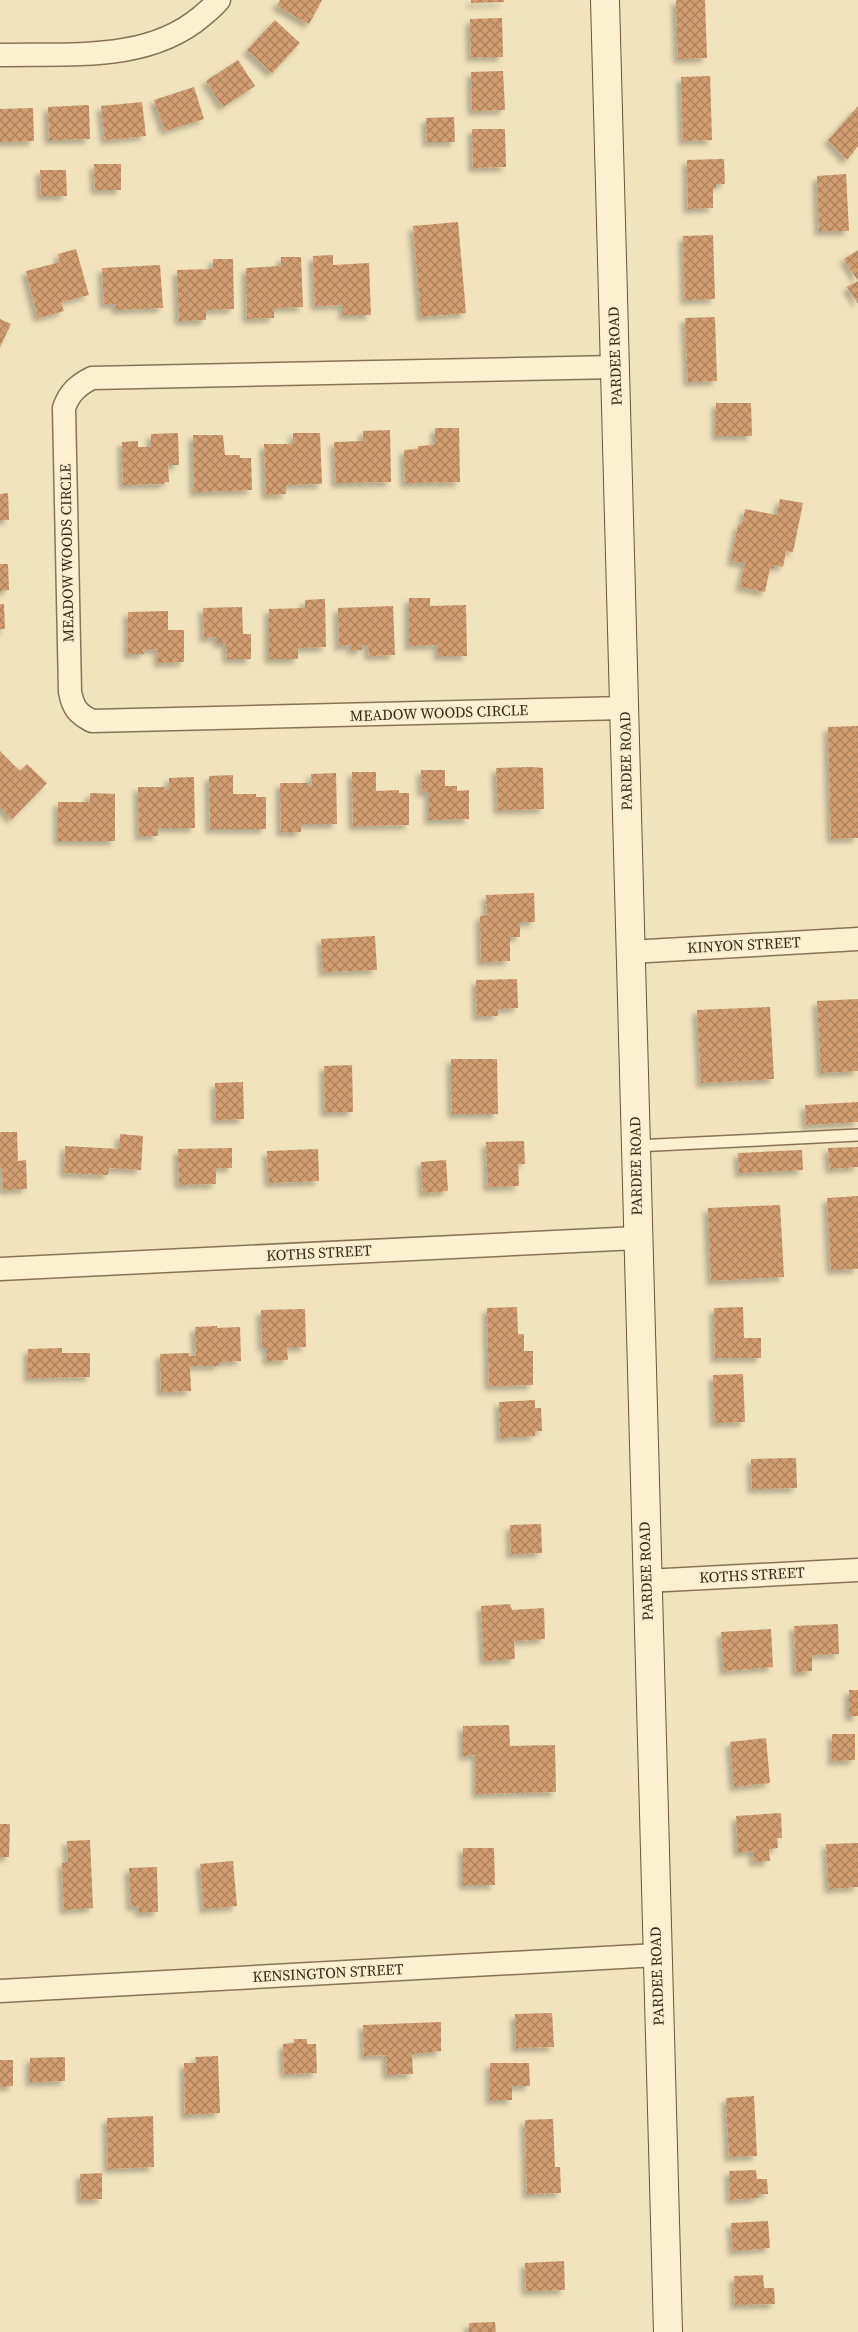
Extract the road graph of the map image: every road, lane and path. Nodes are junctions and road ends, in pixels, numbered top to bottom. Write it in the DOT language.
graph roads {
  1 [pos="219,0"];
  2 [pos="606,0"];
  3 [pos="0,55"];
  4 [pos="615,367"];
  5 [pos="626,708"];
  6 [pos="858,939"];
  7 [pos="630,952"];
  8 [pos="858,1135"];
  9 [pos="635,1146"];
  10 [pos="637,1238"];
  11 [pos="0,1269"];
  12 [pos="858,1570"];
  13 [pos="646,1580"];
  14 [pos="657,1955"];
  15 [pos="0,1991"];
  16 [pos="668,2332"];
  1 -- 3 [label="street"];
  2 -- 4 [label="main road, PARDEE ROAD"];
  4 -- 5 [label="main road, PARDEE ROAD"];
  4 -- 5 [label="street, MEADOW WOODS CIRCLE"];
  5 -- 7 [label="main road, PARDEE ROAD"];
  6 -- 7 [label="street, KINYON STREET"];
  7 -- 9 [label="main road, PARDEE ROAD"];
  8 -- 9 [label="lane"];
  9 -- 10 [label="main road, PARDEE ROAD"];
  10 -- 11 [label="street, KOTHS STREET"];
  10 -- 13 [label="main road, PARDEE ROAD"];
  12 -- 13 [label="street, KOTHS STREET"];
  13 -- 14 [label="main road, PARDEE ROAD"];
  14 -- 15 [label="street, KENSINGTON STREET"];
  14 -- 16 [label="main road, PARDEE ROAD"];
}
